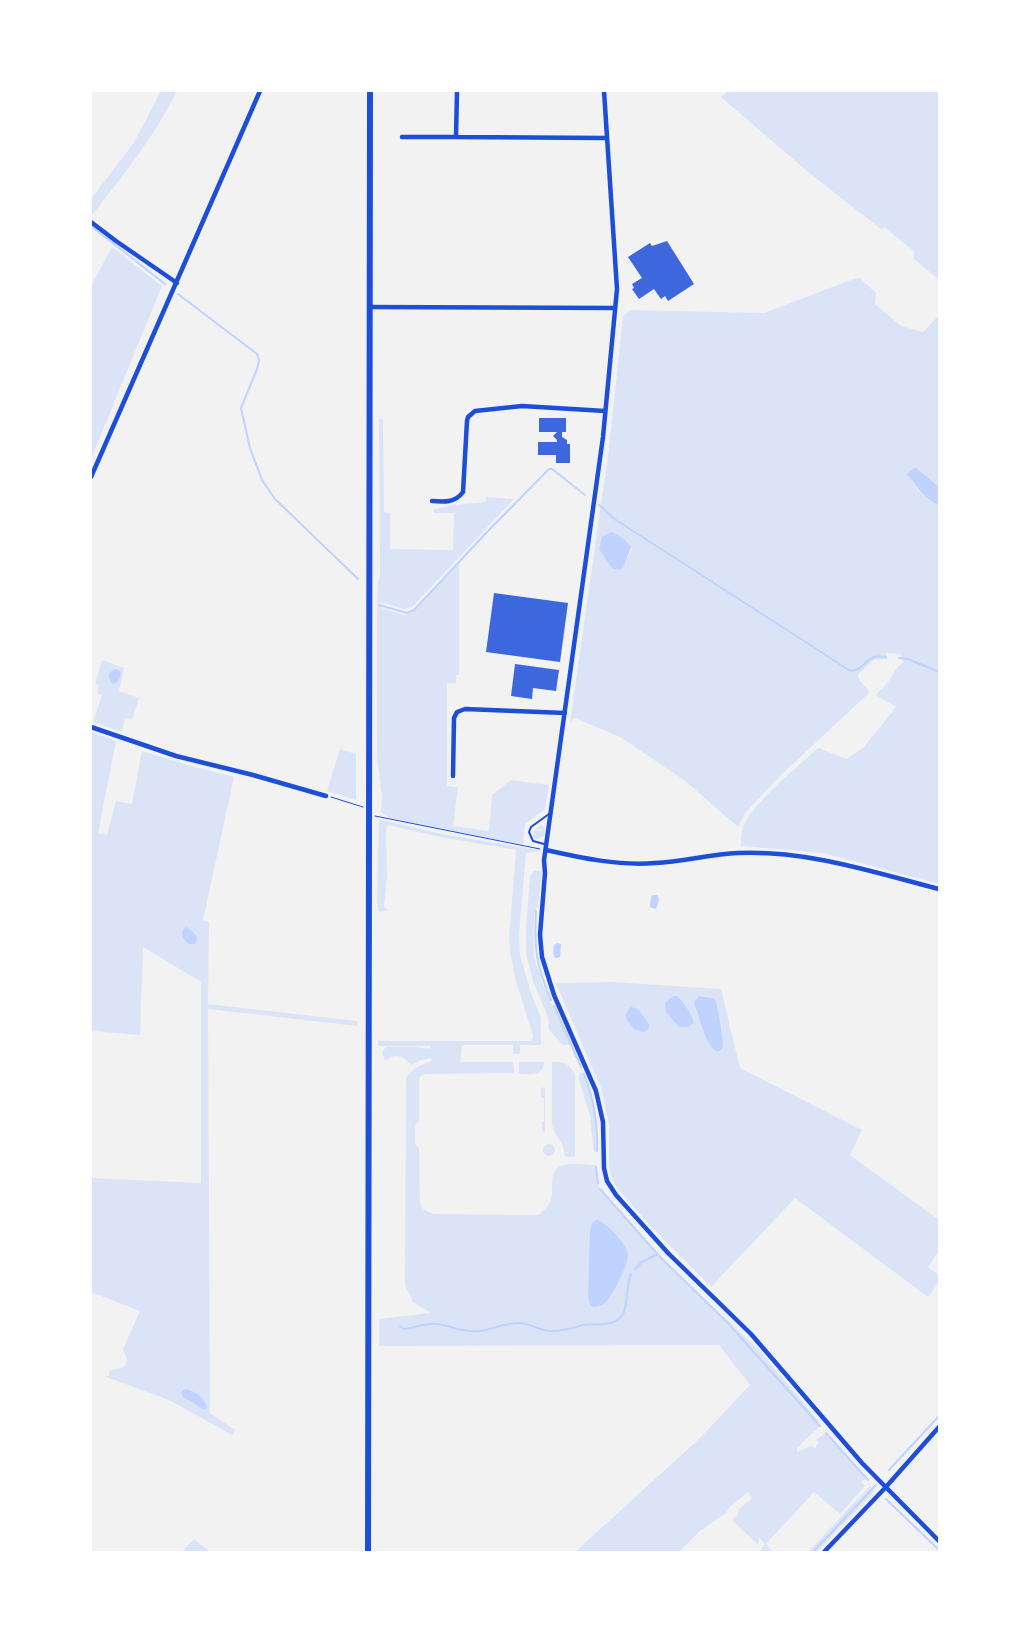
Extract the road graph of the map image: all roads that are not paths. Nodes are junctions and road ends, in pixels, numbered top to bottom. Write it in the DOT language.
graph roads {
  1 [pos="260,91"];
  2 [pos="370,91"];
  3 [pos="457,91"];
  4 [pos="604,91"];
  5 [pos="402,137"];
  6 [pos="456,137"];
  7 [pos="606,138"];
  8 [pos="91,222"];
  9 [pos="177,283"];
  10 [pos="370,307"];
  11 [pos="615,308"];
  12 [pos="605,410"];
  13 [pos="91,477"];
  14 [pos="432,501"];
  15 [pos="565,713"];
  16 [pos="91,727"];
  17 [pos="453,776"];
  18 [pos="326,796"];
  19 [pos="550,812"];
  20 [pos="547,844"];
  21 [pos="546,850"];
  22 [pos="939,889"];
  23 [pos="939,1427"];
  24 [pos="885,1488"];
  25 [pos="939,1541"];
  26 [pos="368,1552"];
  27 [pos="824,1552"];
  1 -- 9 [label="street"];
  2 -- 10 [label="main road"];
  3 -- 6 [label="street"];
  4 -- 7 [label="street"];
  5 -- 6 [label="street"];
  6 -- 7 [label="street"];
  7 -- 11 [label="street"];
  8 -- 9 [label="street"];
  9 -- 13 [label="street"];
  10 -- 11 [label="street"];
  10 -- 26 [label="main road"];
  11 -- 12 [label="street"];
  12 -- 14 [label="street"];
  12 -- 15 [label="street"];
  15 -- 17 [label="street"];
  15 -- 19 [label="street"];
  16 -- 18 [label="street"];
  19 -- 20 [label="street"];
  19 -- 20 [label="lane"];
  20 -- 21 [label="street"];
  21 -- 22 [label="street"];
  21 -- 24 [label="street"];
  23 -- 24 [label="street"];
  24 -- 25 [label="street"];
  24 -- 27 [label="street"];
}
